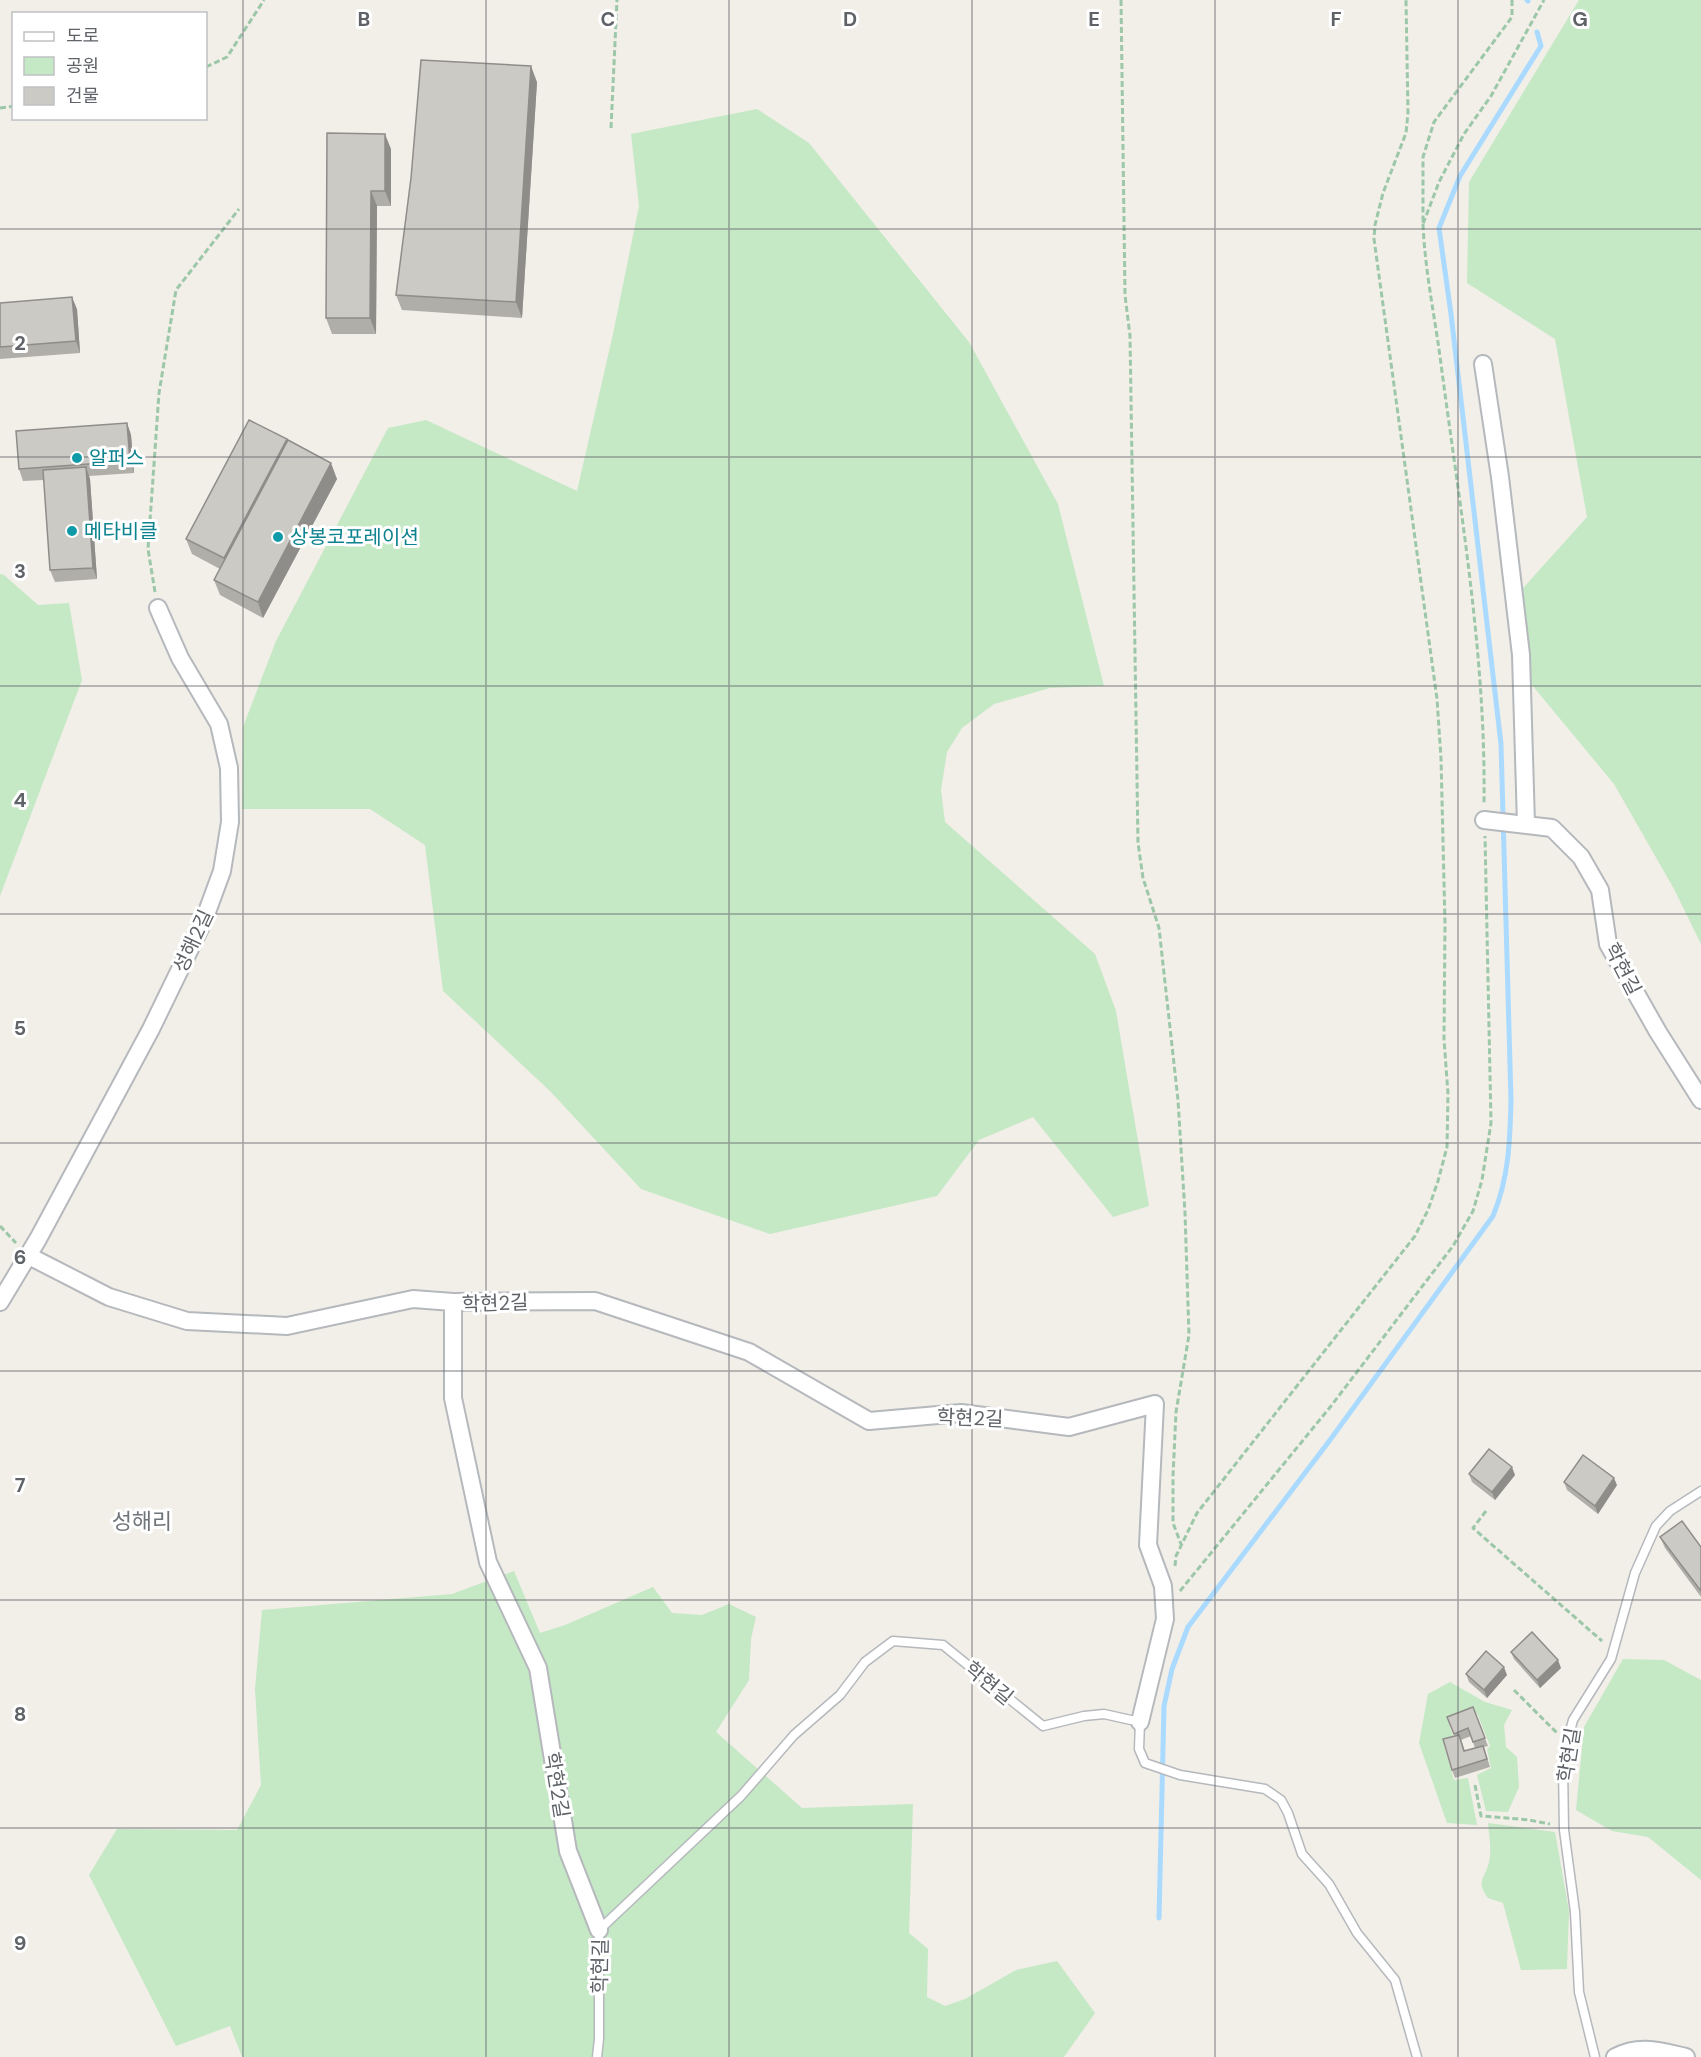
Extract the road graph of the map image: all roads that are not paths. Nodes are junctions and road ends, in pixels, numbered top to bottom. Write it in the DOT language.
graph roads {
  1 [pos="1483,364"];
  2 [pos="158,608"];
  3 [pos="1484,820"];
  4 [pos="1526,824"];
  5 [pos="1701,1100"];
  6 [pos="27,1255"];
  7 [pos="0,1302"];
  8 [pos="453,1302"];
  9 [pos="1701,1491"];
  10 [pos="1140,1722"];
  11 [pos="599,1930"];
  12 [pos="597,2057"];
  13 [pos="1417,2057"];
  14 [pos="1595,2057"];
  15 [pos="1615,2057"];
  16 [pos="1686,2057"];
  1 -- 4 [label="street"];
  2 -- 6 [label="street, 성해2길"];
  3 -- 4 [label="street, 학현길"];
  4 -- 5 [label="street, 학현길"];
  6 -- 7 [label="street, 성해2길"];
  6 -- 8 [label="street"];
  8 -- 10 [label="street, 학현2길"];
  8 -- 11 [label="street, 학현2길"];
  9 -- 14 [label="lane, 학현길"];
  10 -- 11 [label="lane, 학현길"];
  10 -- 13 [label="lane"];
  11 -- 12 [label="lane, 학현길"];
  15 -- 16 [label="street"];
}
